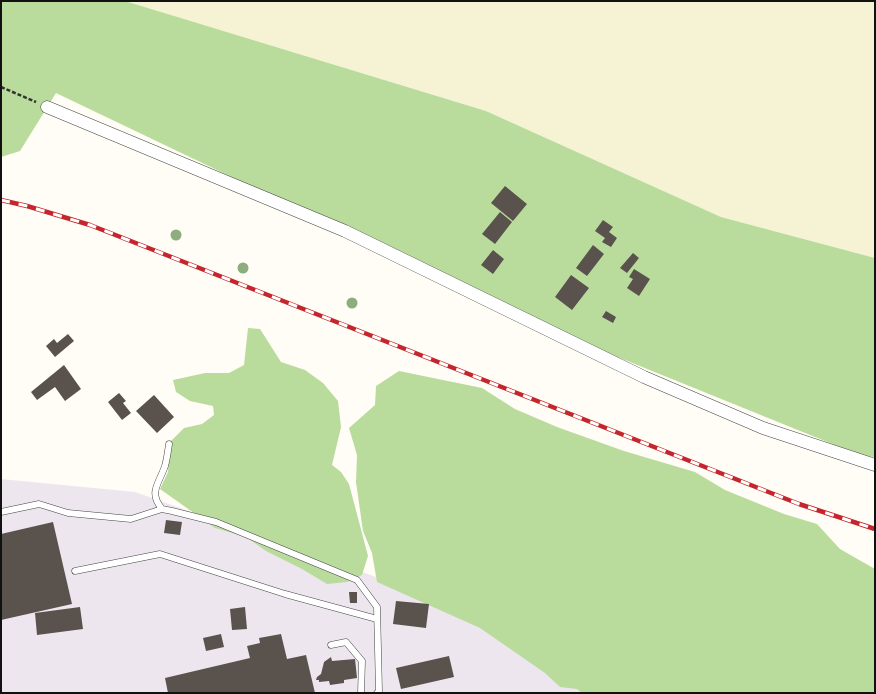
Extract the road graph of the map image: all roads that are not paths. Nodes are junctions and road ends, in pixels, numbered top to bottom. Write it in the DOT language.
graph roads {
  1 [pos="47,107"];
  2 [pos="169,444"];
  3 [pos="875,465"];
  4 [pos="162,509"];
  5 [pos="1,512"];
  6 [pos="75,571"];
  7 [pos="377,619"];
  8 [pos="331,646"];
  9 [pos="362,693"];
  10 [pos="377,693"];
  1 -- 3 [label="street"];
  2 -- 4 [label="lane"];
  4 -- 5 [label="lane"];
  4 -- 7 [label="lane"];
  6 -- 7 [label="lane"];
  7 -- 10 [label="lane"];
  8 -- 9 [label="lane"];
}
